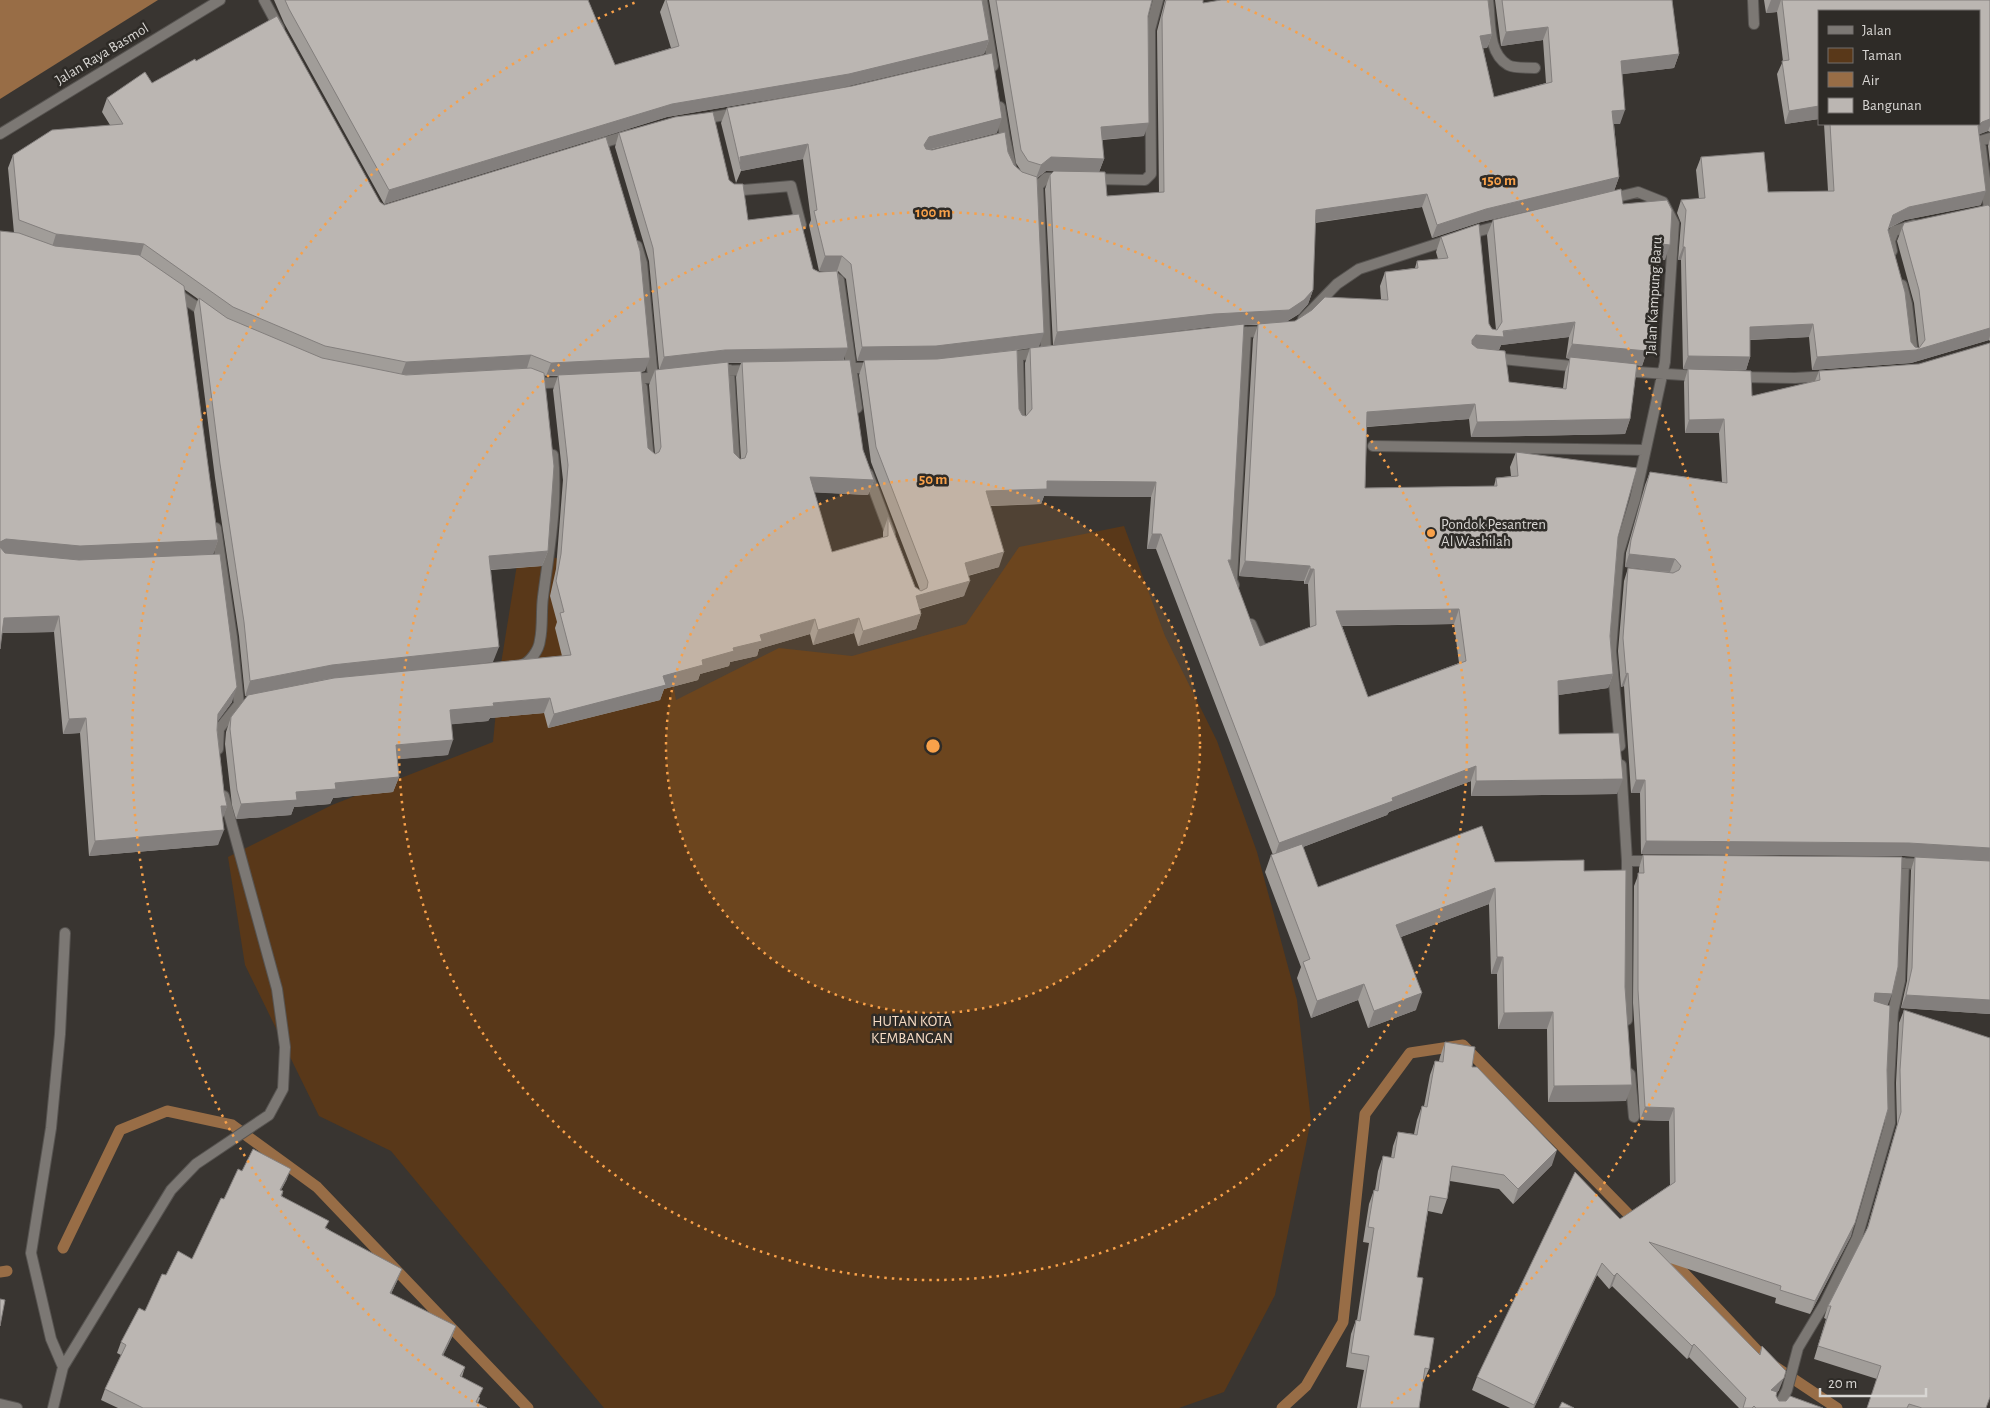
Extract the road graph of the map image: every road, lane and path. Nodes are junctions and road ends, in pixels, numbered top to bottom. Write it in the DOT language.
graph roads {
  1 [pos="220,0"];
  2 [pos="264,0"];
  3 [pos="982,0"];
  4 [pos="1158,0"];
  5 [pos="1488,0"];
  6 [pos="1753,0"];
  7 [pos="1754,24"];
  8 [pos="283,35"];
  9 [pos="1536,68"];
  10 [pos="995,76"];
  11 [pos="998,93"];
  12 [pos="749,110"];
  13 [pos="711,121"];
  14 [pos="642,132"];
  15 [pos="0,134"];
  16 [pos="1005,138"];
  17 [pos="1985,139"];
  18 [pos="988,142"];
  19 [pos="588,148"];
  20 [pos="1014,178"];
  21 [pos="728,180"];
  22 [pos="1600,201"];
  23 [pos="1986,213"];
  24 [pos="1510,223"];
  25 [pos="1924,223"];
  26 [pos="803,233"];
  27 [pos="634,235"];
  28 [pos="1895,259"];
  29 [pos="1900,277"];
  30 [pos="825,278"];
  31 [pos="164,284"];
  32 [pos="185,299"];
  33 [pos="187,314"];
  34 [pos="217,321"];
  35 [pos="1292,326"];
  36 [pos="1278,330"];
  37 [pos="1246,332"];
  38 [pos="1219,333"];
  39 [pos="1913,354"];
  40 [pos="1018,356"];
  41 [pos="1483,357"];
  42 [pos="989,359"];
  43 [pos="852,368"];
  44 [pos="882,368"];
  45 [pos="1593,368"];
  46 [pos="824,369"];
  47 [pos="729,370"];
  48 [pos="767,370"];
  49 [pos="1612,370"];
  50 [pos="701,372"];
  51 [pos="518,375"];
  52 [pos="1662,375"];
  53 [pos="1844,375"];
  54 [pos="672,376"];
  55 [pos="1710,376"];
  56 [pos="1729,377"];
  57 [pos="653,378"];
  58 [pos="642,379"];
  59 [pos="622,380"];
  60 [pos="584,381"];
  61 [pos="858,416"];
  62 [pos="1020,424"];
  63 [pos="552,442"];
  64 [pos="1373,446"];
  65 [pos="1645,450"];
  66 [pos="649,462"];
  67 [pos="864,464"];
  68 [pos="735,467"];
  69 [pos="214,516"];
  70 [pos="895,545"];
  71 [pos="1239,597"];
  72 [pos="1246,613"];
  73 [pos="1261,646"];
  74 [pos="508,667"];
  75 [pos="250,702"];
  76 [pos="239,704"];
  77 [pos="220,762"];
  78 [pos="223,788"];
  79 [pos="1626,861"];
  80 [pos="1666,861"];
  81 [pos="1874,863"];
  82 [pos="1904,863"];
  83 [pos="1942,865"];
  84 [pos="65,933"];
  85 [pos="1628,1031"];
  86 [pos="1629,1059"];
  87 [pos="1634,1117"];
  88 [pos="62,1367"];
  89 [pos="0,1404"];
  90 [pos="17,1408"];
  91 [pos="54,1408"];
  92 [pos="1778,1408"];
  1 -- 15 [label="street, Jalan Raya Basmol"];
  2 -- 8 [label="street"];
  3 -- 10 [label="street"];
  4 -- 40 [label="street"];
  5 -- 9 [label="street"];
  6 -- 7 [label="street"];
  11 -- 16 [label="street"];
  12 -- 13 [label="street"];
  14 -- 19 [label="street"];
  16 -- 18 [label="street"];
  16 -- 20 [label="street"];
  17 -- 23 [label="street"];
  21 -- 26 [label="street"];
  22 -- 52 [label="street, Jalan Kampung Baru"];
  24 -- 35 [label="street"];
  25 -- 28 [label="street"];
  27 -- 57 [label="street"];
  29 -- 39 [label="street"];
  30 -- 43 [label="street"];
  31 -- 32 [label="street"];
  32 -- 33 [label="street"];
  32 -- 34 [label="street"];
  36 -- 37 [label="street"];
  37 -- 38 [label="street"];
  37 -- 71 [label="street"];
  40 -- 42 [label="street"];
  40 -- 62 [label="street"];
  41 -- 45 [label="street"];
  43 -- 44 [label="street"];
  43 -- 46 [label="street"];
  43 -- 61 [label="street"];
  47 -- 48 [label="street"];
  47 -- 50 [label="street"];
  47 -- 68 [label="street"];
  49 -- 52 [label="street"];
  51 -- 60 [label="street"];
  52 -- 55 [label="street"];
  52 -- 65 [label="street, Jalan Kampung Baru"];
  53 -- 56 [label="street"];
  54 -- 57 [label="street"];
  57 -- 58 [label="street"];
  58 -- 59 [label="street"];
  58 -- 66 [label="street"];
  63 -- 74 [label="street"];
  64 -- 65 [label="street"];
  65 -- 79 [label="street, Jalan Kampung Baru"];
  67 -- 70 [label="street"];
  69 -- 76 [label="street"];
  72 -- 73 [label="street"];
  75 -- 76 [label="street"];
  76 -- 77 [label="street"];
  78 -- 88 [label="street"];
  79 -- 80 [label="street"];
  79 -- 85 [label="street, Jalan Kampung Baru"];
  81 -- 82 [label="street"];
  82 -- 83 [label="street"];
  82 -- 92 [label="street"];
  84 -- 88 [label="street"];
  86 -- 87 [label="street"];
  88 -- 91 [label="street"];
  89 -- 90 [label="street"];
}
